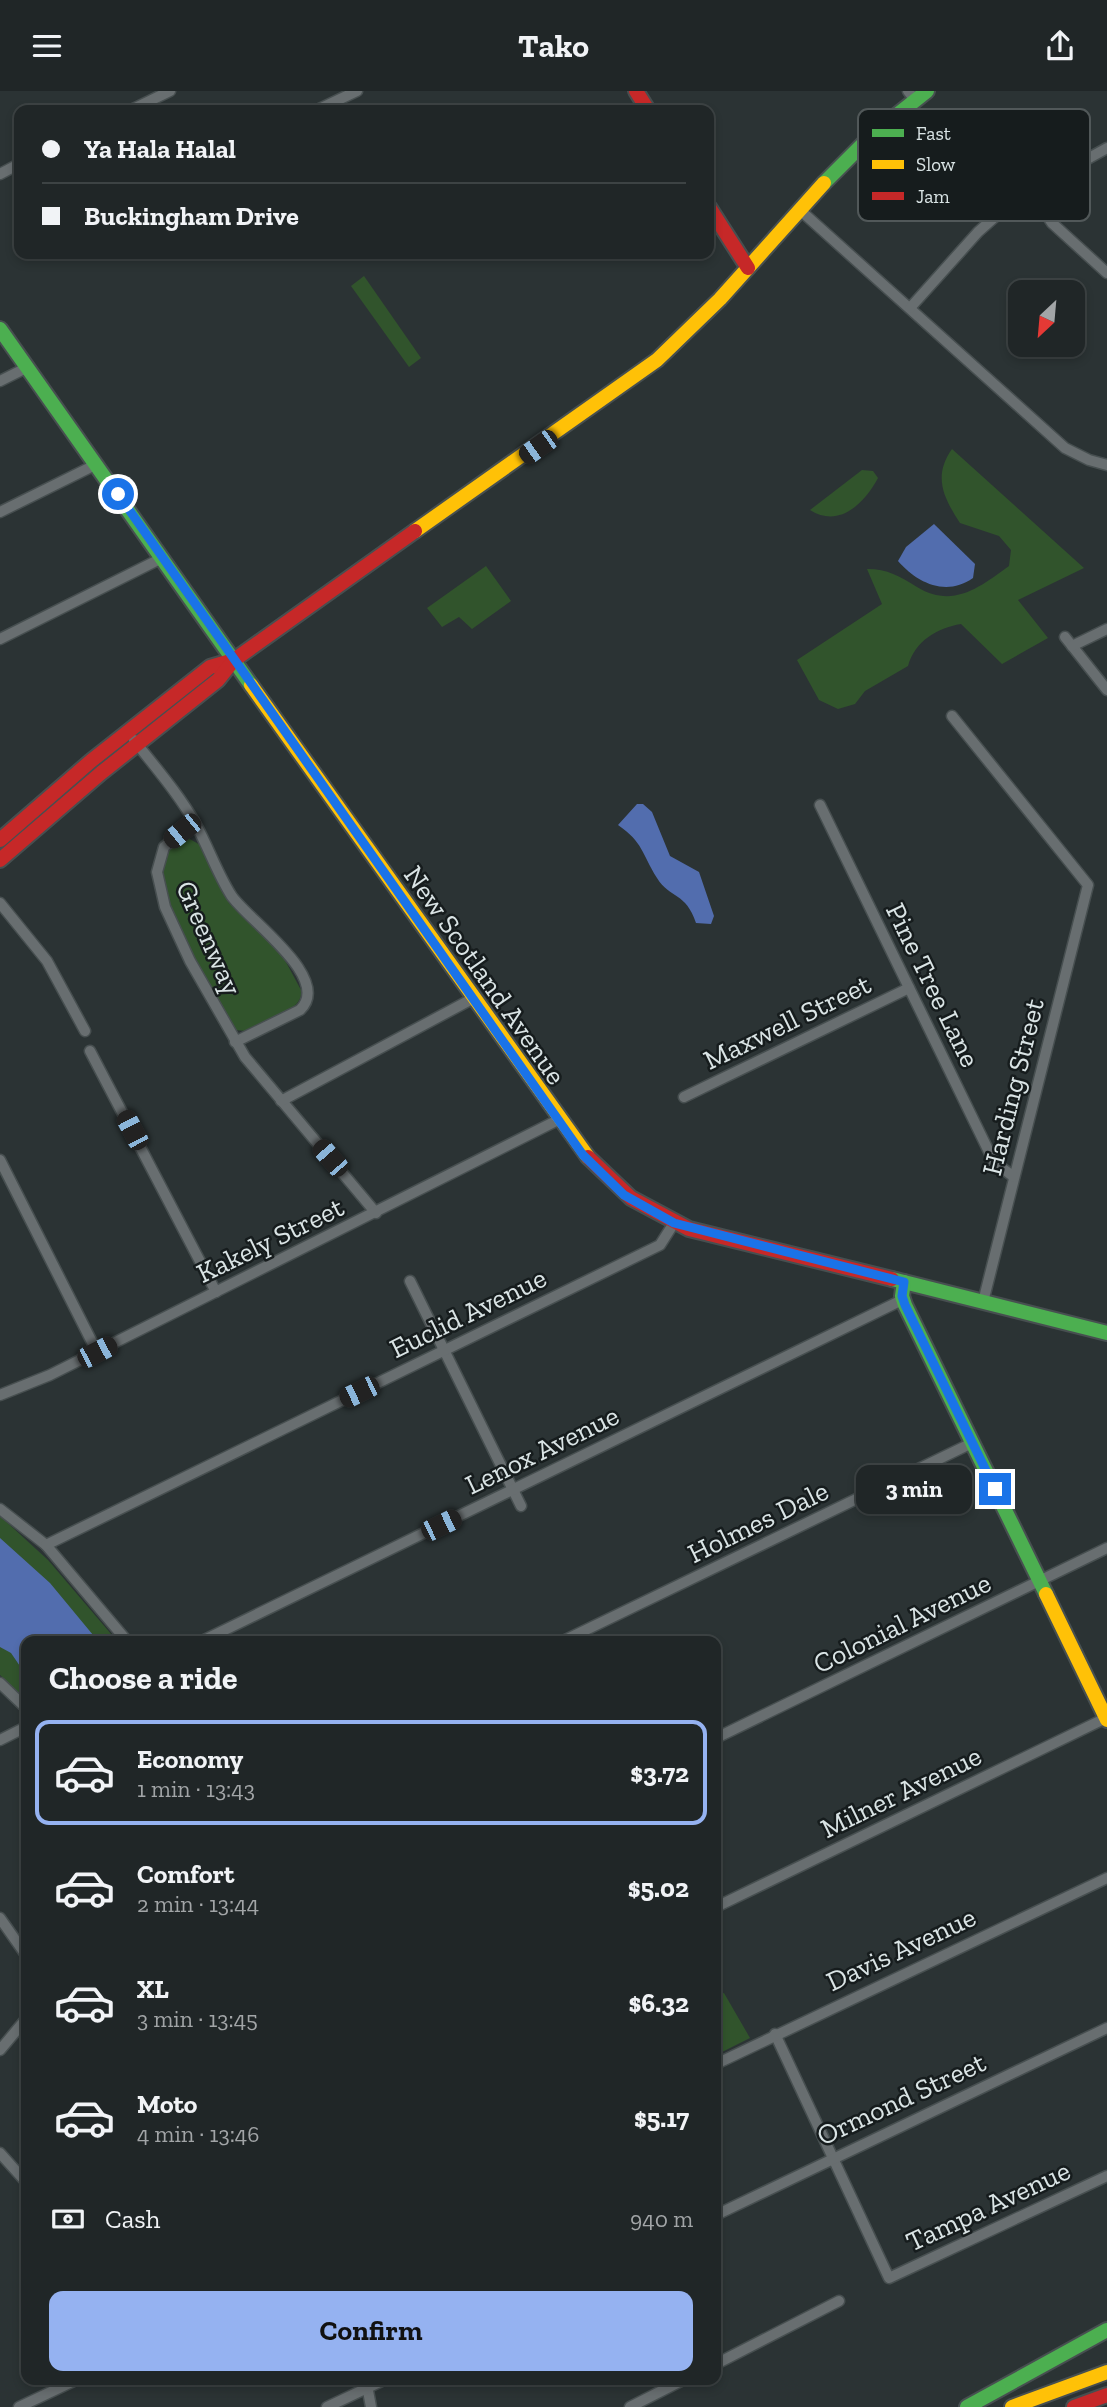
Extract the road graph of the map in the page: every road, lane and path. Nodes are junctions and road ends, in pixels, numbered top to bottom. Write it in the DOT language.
graph roads {
  1 [pos="170,91"];
  2 [pos="357,91"];
  3 [pos="916,94"];
  4 [pos="141,105"];
  5 [pos="328,105"];
  6 [pos="900,109"];
  7 [pos="858,148"];
  8 [pos="1107,148"];
  9 [pos="1090,157"];
  10 [pos="800,210"];
  11 [pos="714,215"];
  12 [pos="992,221"];
  13 [pos="1051,221"];
  14 [pos="748,268"];
  15 [pos="1107,273"];
  16 [pos="910,308"];
  17 [pos="0,329"];
  18 [pos="28,367"];
  19 [pos="0,381"];
  20 [pos="97,464"];
  21 [pos="1107,465"];
  22 [pos="0,512"];
  23 [pos="162,558"];
  24 [pos="1107,629"];
  25 [pos="1065,637"];
  26 [pos="0,639"];
  27 [pos="1072,646"];
  28 [pos="234,660"];
  29 [pos="1107,690"];
  30 [pos="952,716"];
  31 [pos="127,731"];
  32 [pos="137,744"];
  33 [pos="820,805"];
  34 [pos="194,821"];
  35 [pos="0,840"];
  36 [pos="0,860"];
  37 [pos="0,903"];
  38 [pos="909,988"];
  39 [pos="472,999"];
  40 [pos="85,1031"];
  41 [pos="234,1042"];
  42 [pos="90,1051"];
  43 [pos="684,1097"];
  44 [pos="281,1101"];
  45 [pos="558,1121"];
  46 [pos="0,1160"];
  47 [pos="1014,1177"];
  48 [pos="376,1213"];
  49 [pos="674,1223"];
  50 [pos="410,1281"];
  51 [pos="904,1282"];
  52 [pos="216,1292"];
  53 [pos="902,1300"];
  54 [pos="983,1302"];
  55 [pos="1107,1333"];
  56 [pos="443,1350"];
  57 [pos="97,1352"];
  58 [pos="0,1395"];
  59 [pos="972,1443"];
  60 [pos="513,1490"];
  61 [pos="521,1506"];
  62 [pos="0,1509"];
  63 [pos="46,1545"];
  64 [pos="1107,1548"];
  65 [pos="1040,1582"];
  66 [pos="123,1636"];
  67 [pos="212,1636"];
  68 [pos="573,1636"];
  69 [pos="0,1683"];
  70 [pos="1102,1696"];
  71 [pos="21,1704"];
  72 [pos="1107,1719"];
  73 [pos="21,1730"];
  74 [pos="721,1736"];
  75 [pos="0,1740"];
  76 [pos="1107,1878"];
  77 [pos="721,1905"];
  78 [pos="0,1917"];
  79 [pos="21,1948"];
  80 [pos="21,2025"];
  81 [pos="1107,2028"];
  82 [pos="775,2034"];
  83 [pos="0,2050"];
  84 [pos="721,2061"];
  85 [pos="0,2153"];
  86 [pos="832,2157"];
  87 [pos="21,2176"];
  88 [pos="1107,2176"];
  89 [pos="721,2212"];
  90 [pos="839,2301"];
  91 [pos="1107,2330"];
  92 [pos="721,2361"];
  93 [pos="1107,2372"];
  94 [pos="65,2385"];
  95 [pos="365,2385"];
  96 [pos="367,2385"];
  97 [pos="673,2385"];
  98 [pos="1107,2395"];
  99 [pos="19,2407"];
  100 [pos="327,2407"];
  101 [pos="371,2407"];
  102 [pos="630,2407"];
  103 [pos="967,2407"];
  104 [pos="1012,2407"];
  105 [pos="1074,2407"];
  1 -- 4 [label="street"];
  2 -- 5 [label="street"];
  3 -- 6 [label="main road"];
  7 -- 10 [label="main road"];
  8 -- 9 [label="street"];
  10 -- 14 [label="main road"];
  10 -- 16 [label="street"];
  11 -- 14 [label="main road"];
  12 -- 16 [label="street"];
  13 -- 15 [label="street"];
  14 -- 28 [label="main road"];
  16 -- 21 [label="street"];
  17 -- 18 [label="main road, New Scotland Avenue"];
  18 -- 19 [label="street"];
  18 -- 20 [label="main road, New Scotland Avenue"];
  20 -- 22 [label="street"];
  20 -- 23 [label="main road, New Scotland Avenue"];
  23 -- 26 [label="street"];
  23 -- 28 [label="main road, New Scotland Avenue"];
  24 -- 27 [label="street"];
  25 -- 27 [label="street"];
  27 -- 29 [label="street"];
  28 -- 31 [label="main road"];
  28 -- 32 [label="main road"];
  28 -- 39 [label="main road, New Scotland Avenue"];
  30 -- 47 [label="street, Harding Street"];
  31 -- 32 [label="street, Greenway"];
  31 -- 35 [label="main road"];
  32 -- 34 [label="street, Greenway"];
  32 -- 36 [label="main road"];
  33 -- 38 [label="street, Pine Tree Lane"];
  34 -- 41 [label="street, Greenway"];
  34 -- 41 [label="street, Greenway"];
  37 -- 40 [label="street"];
  38 -- 43 [label="street, Maxwell Street"];
  38 -- 47 [label="street, Pine Tree Lane"];
  39 -- 44 [label="street"];
  39 -- 45 [label="main road, New Scotland Avenue"];
  41 -- 44 [label="street, Greenway"];
  42 -- 52 [label="street"];
  44 -- 48 [label="street, Greenway"];
  45 -- 48 [label="street, Kakely Street"];
  45 -- 49 [label="main road, New Scotland Avenue"];
  46 -- 57 [label="street"];
  47 -- 54 [label="street, Harding Street"];
  48 -- 52 [label="street, Kakely Street"];
  49 -- 51 [label="main road, New Scotland Avenue"];
  49 -- 56 [label="street, Euclid Avenue"];
  50 -- 56 [label="street"];
  51 -- 53 [label="main road"];
  51 -- 54 [label="main road, New Scotland Avenue"];
  52 -- 57 [label="street, Kakely Street"];
  53 -- 59 [label="main road"];
  53 -- 60 [label="street, Lenox Avenue"];
  54 -- 55 [label="main road, New Scotland Avenue"];
  56 -- 60 [label="street"];
  56 -- 63 [label="street, Euclid Avenue"];
  57 -- 58 [label="street, Kakely Street"];
  59 -- 65 [label="main road"];
  59 -- 68 [label="street, Holmes Dale"];
  60 -- 61 [label="street"];
  60 -- 67 [label="street, Lenox Avenue"];
  62 -- 63 [label="street"];
  63 -- 66 [label="street"];
  64 -- 65 [label="street, Colonial Avenue"];
  65 -- 70 [label="main road"];
  65 -- 74 [label="street, Colonial Avenue"];
  69 -- 71 [label="street"];
  70 -- 72 [label="main road"];
  72 -- 77 [label="street, Milner Avenue"];
  73 -- 75 [label="street"];
  76 -- 82 [label="street, Davis Avenue"];
  78 -- 79 [label="street"];
  80 -- 83 [label="street"];
  81 -- 86 [label="street, Ormond Street"];
  82 -- 84 [label="street, Davis Avenue"];
  82 -- 86 [label="street"];
  85 -- 87 [label="street"];
  86 -- 88 [label="street, Tampa Avenue"];
  86 -- 89 [label="street, Ormond Street"];
  90 -- 92 [label="street"];
  91 -- 103 [label="main road"];
  93 -- 104 [label="main road"];
  94 -- 99 [label="street"];
  95 -- 100 [label="street"];
  96 -- 101 [label="street"];
  97 -- 102 [label="street"];
  98 -- 105 [label="main road"];
}
